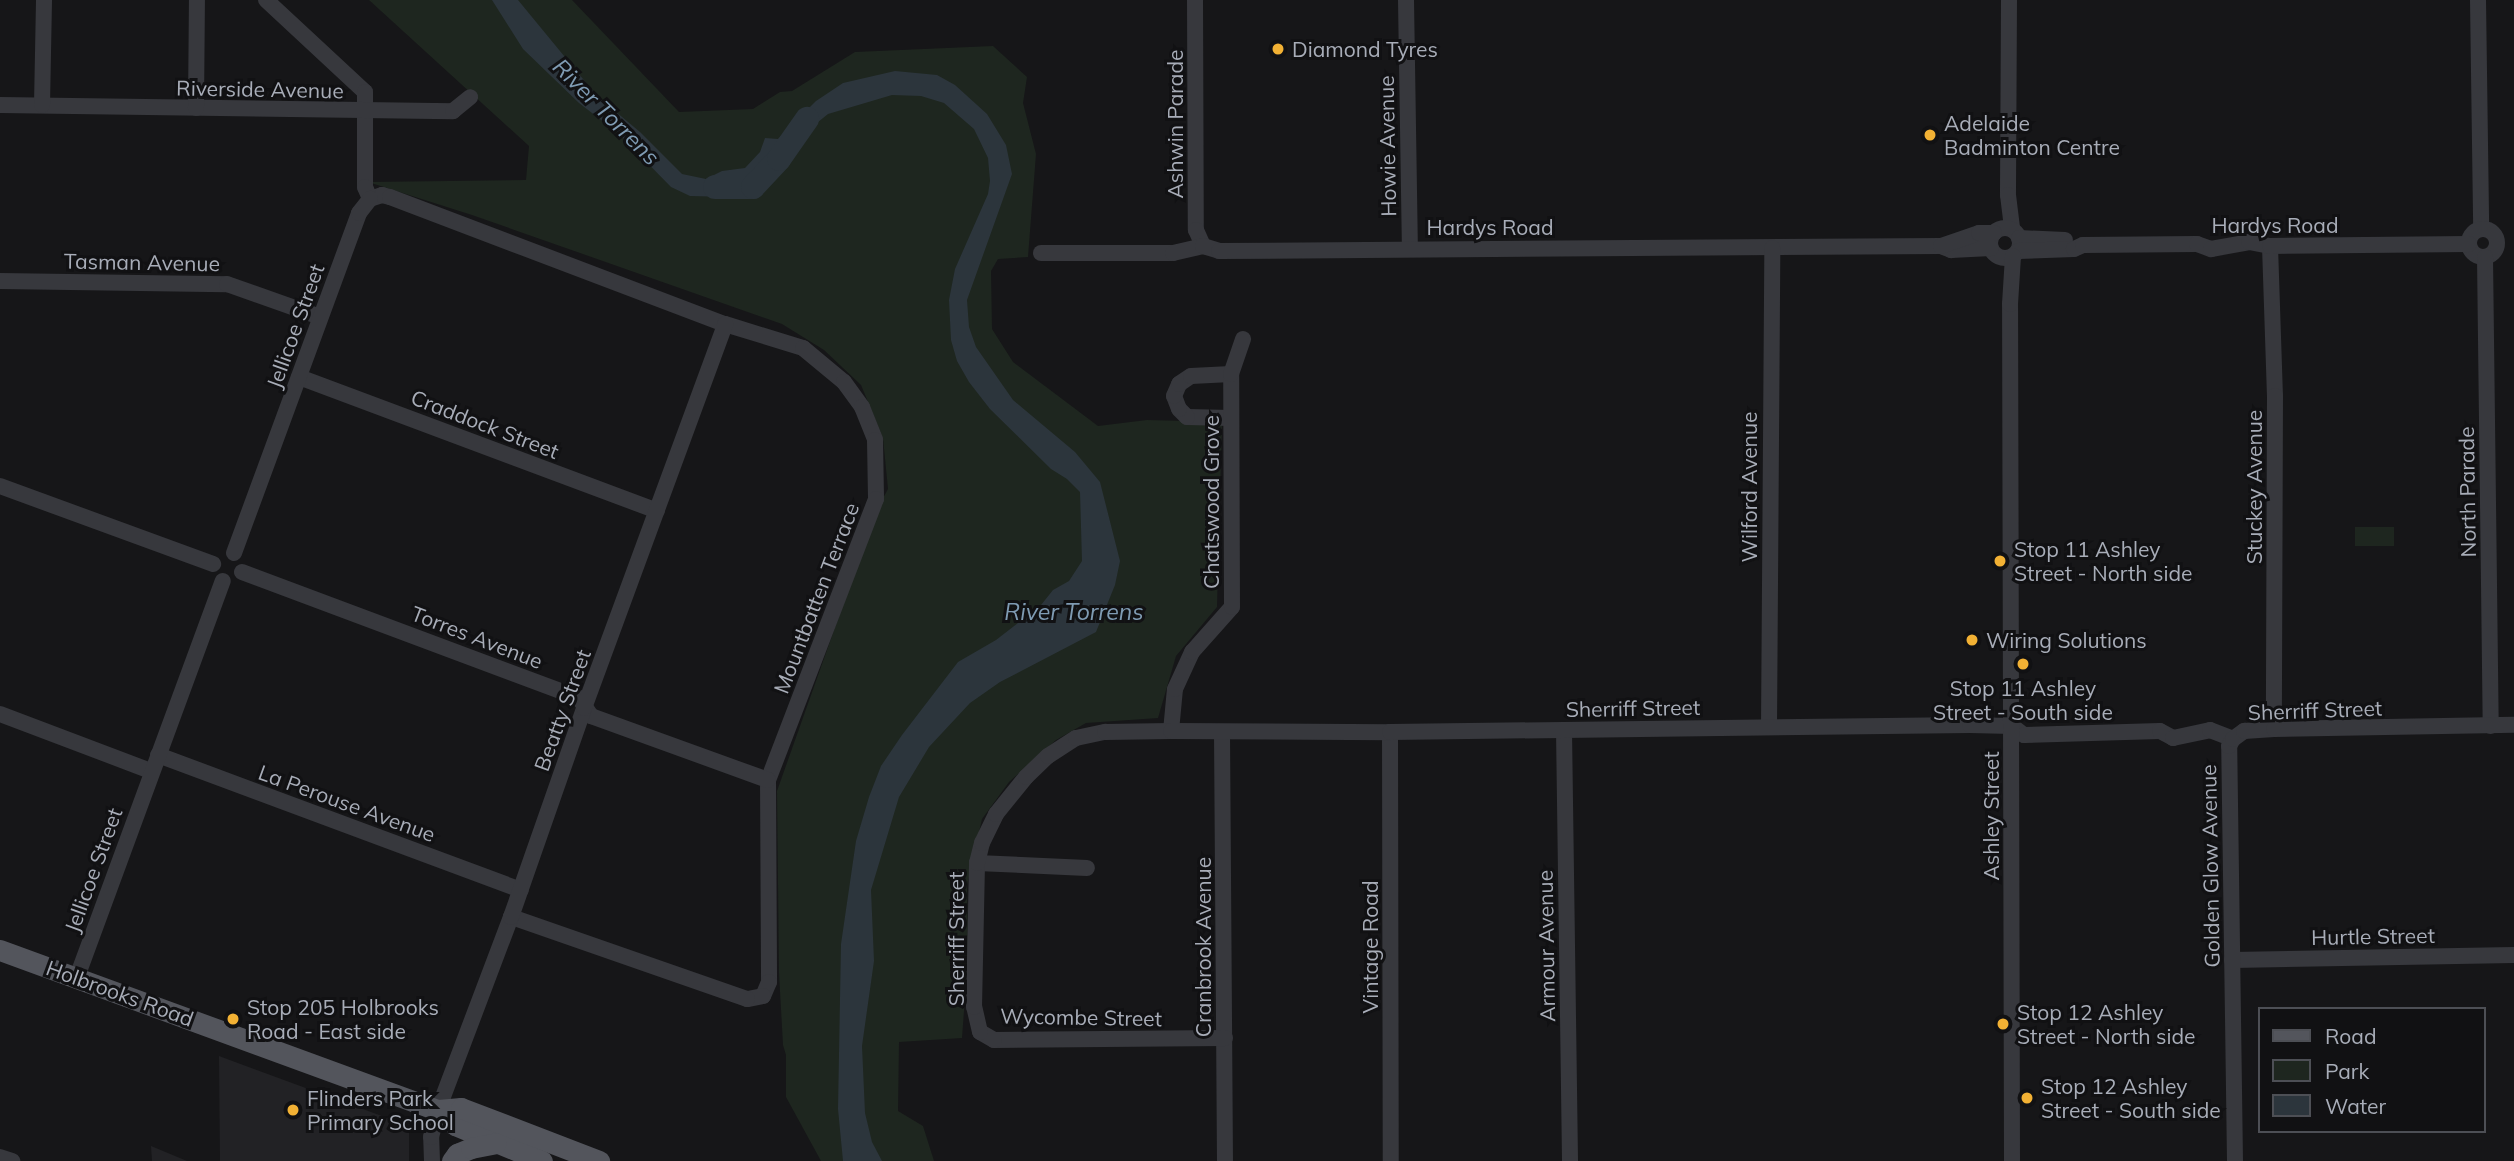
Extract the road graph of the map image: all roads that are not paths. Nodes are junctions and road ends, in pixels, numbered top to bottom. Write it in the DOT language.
graph roads {
  1 [pos="44,0"];
  2 [pos="197,0"];
  3 [pos="266,0"];
  4 [pos="1195,0"];
  5 [pos="1406,0"];
  6 [pos="2008,0"];
  7 [pos="2478,0"];
  8 [pos="470,97"];
  9 [pos="0,105"];
  10 [pos="42,105"];
  11 [pos="196,108"];
  12 [pos="365,111"];
  13 [pos="370,199"];
  14 [pos="2481,229"];
  15 [pos="2006,243"];
  16 [pos="2497,243"];
  17 [pos="2514,243"];
  18 [pos="2469,244"];
  19 [pos="1203,246"];
  20 [pos="2270,246"];
  21 [pos="1772,248"];
  22 [pos="1410,249"];
  23 [pos="1041,253"];
  24 [pos="2485,257"];
  25 [pos="0,281"];
  26 [pos="320,317"];
  27 [pos="725,324"];
  28 [pos="1243,339"];
  29 [pos="1231,374"];
  30 [pos="299,377"];
  31 [pos="1231,418"];
  32 [pos="0,486"];
  33 [pos="657,511"];
  34 [pos="234,553"];
  35 [pos="214,564"];
  36 [pos="242,572"];
  37 [pos="223,581"];
  38 [pos="584,708"];
  39 [pos="0,715"];
  40 [pos="2514,725"];
  41 [pos="2012,726"];
  42 [pos="2491,726"];
  43 [pos="1769,727"];
  44 [pos="2274,729"];
  45 [pos="1564,730"];
  46 [pos="1171,731"];
  47 [pos="1223,732"];
  48 [pos="1390,732"];
  49 [pos="2232,739"];
  50 [pos="158,755"];
  51 [pos="151,771"];
  52 [pos="768,780"];
  53 [pos="977,863"];
  54 [pos="1087,868"];
  55 [pos="521,890"];
  56 [pos="511,917"];
  57 [pos="0,950"];
  58 [pos="2514,955"];
  59 [pos="2232,960"];
  60 [pos="77,977"];
  61 [pos="980,1032"];
  62 [pos="1225,1038"];
  63 [pos="438,1110"];
  64 [pos="496,1143"];
  65 [pos="0,1157"];
  66 [pos="12,1161"];
  67 [pos="432,1161"];
  68 [pos="452,1161"];
  69 [pos="542,1161"];
  70 [pos="599,1161"];
  71 [pos="1225,1161"];
  72 [pos="1391,1161"];
  73 [pos="1570,1161"];
  74 [pos="2012,1161"];
  75 [pos="2235,1161"];
  1 -- 10 [label="street"];
  2 -- 11 [label="street"];
  3 -- 12 [label="street, Riverside Avenue"];
  4 -- 19 [label="street, Ashwin Parade"];
  5 -- 22 [label="street, Howie Avenue"];
  6 -- 15 [label="street, Ashley Street"];
  7 -- 14 [label="street"];
  8 -- 12 [label="street"];
  9 -- 10 [label="street, Riverside Avenue"];
  10 -- 11 [label="street, Riverside Avenue"];
  11 -- 12 [label="street, Riverside Avenue"];
  12 -- 13 [label="street"];
  13 -- 26 [label="street, Jellicoe Street"];
  13 -- 27 [label="street, Mountbatten Terrace"];
  14 -- 16 [label="street"];
  14 -- 18 [label="street"];
  15 -- 20 [label="street, Hardys Road"];
  15 -- 21 [label="street, Hardys Road"];
  15 -- 41 [label="street, Ashley Street"];
  16 -- 17 [label="street"];
  16 -- 24 [label="street"];
  18 -- 20 [label="street, Hardys Road"];
  18 -- 24 [label="street"];
  19 -- 22 [label="street, Hardys Road"];
  19 -- 23 [label="street, Hardys Road"];
  20 -- 44 [label="street, Stuckey Avenue"];
  21 -- 22 [label="street, Hardys Road"];
  21 -- 43 [label="street, Wilford Avenue"];
  24 -- 42 [label="street, North Parade"];
  25 -- 26 [label="street, Tasman Avenue"];
  26 -- 30 [label="street, Jellicoe Street"];
  27 -- 33 [label="street, Beatty Street"];
  27 -- 52 [label="street, Mountbatten Terrace"];
  28 -- 29 [label="street, Chatswood Grove"];
  29 -- 31 [label="street, Chatswood Grove"];
  29 -- 31 [label="street"];
  30 -- 33 [label="street, Craddock Street"];
  30 -- 34 [label="street, Jellicoe Street"];
  31 -- 46 [label="street, Chatswood Grove"];
  32 -- 35 [label="street"];
  33 -- 38 [label="street, Beatty Street"];
  34 -- 35 [label="street"];
  34 -- 36 [label="street"];
  35 -- 37 [label="street"];
  36 -- 37 [label="street"];
  36 -- 38 [label="street, Torres Avenue"];
  37 -- 50 [label="street, Jellicoe Street"];
  38 -- 52 [label="street, Torres Avenue"];
  38 -- 55 [label="street, Beatty Street"];
  39 -- 51 [label="street"];
  40 -- 42 [label="street, Sherriff Street"];
  41 -- 43 [label="street, Sherriff Street"];
  41 -- 49 [label="street, Sherriff Street"];
  41 -- 74 [label="street, Ashley Street"];
  42 -- 44 [label="street, Sherriff Street"];
  43 -- 45 [label="street, Sherriff Street"];
  44 -- 49 [label="street, Sherriff Street"];
  45 -- 48 [label="street, Sherriff Street"];
  45 -- 73 [label="street, Armour Avenue"];
  46 -- 47 [label="street, Sherriff Street"];
  46 -- 53 [label="street, Sherriff Street"];
  47 -- 48 [label="street, Sherriff Street"];
  47 -- 62 [label="street, Cranbrook Avenue"];
  48 -- 72 [label="street, Vintage Road"];
  49 -- 59 [label="street, Golden Glow Avenue"];
  50 -- 51 [label="street, Jellicoe Street"];
  50 -- 55 [label="street, La Perouse Avenue"];
  51 -- 60 [label="street, Jellicoe Street"];
  52 -- 56 [label="street, Mountbatten Terrace"];
  53 -- 54 [label="street"];
  53 -- 61 [label="street, Sherriff Street"];
  55 -- 56 [label="street, Beatty Street"];
  56 -- 63 [label="street, Beatty Street"];
  57 -- 60 [label="main road, Holbrooks Road"];
  58 -- 59 [label="street, Hurtle Street"];
  59 -- 75 [label="street, Golden Glow Avenue"];
  60 -- 63 [label="main road, Holbrooks Road"];
  61 -- 62 [label="street, Wycombe Street"];
  62 -- 71 [label="street, Cranbrook Avenue"];
  63 -- 64 [label="main road, Holbrooks Road"];
  63 -- 67 [label="street, Beatty Street"];
  63 -- 70 [label="main road, Holbrooks Road"];
  64 -- 68 [label="main road"];
  64 -- 69 [label="main road, Holbrooks Road"];
  65 -- 66 [label="street"];
}
